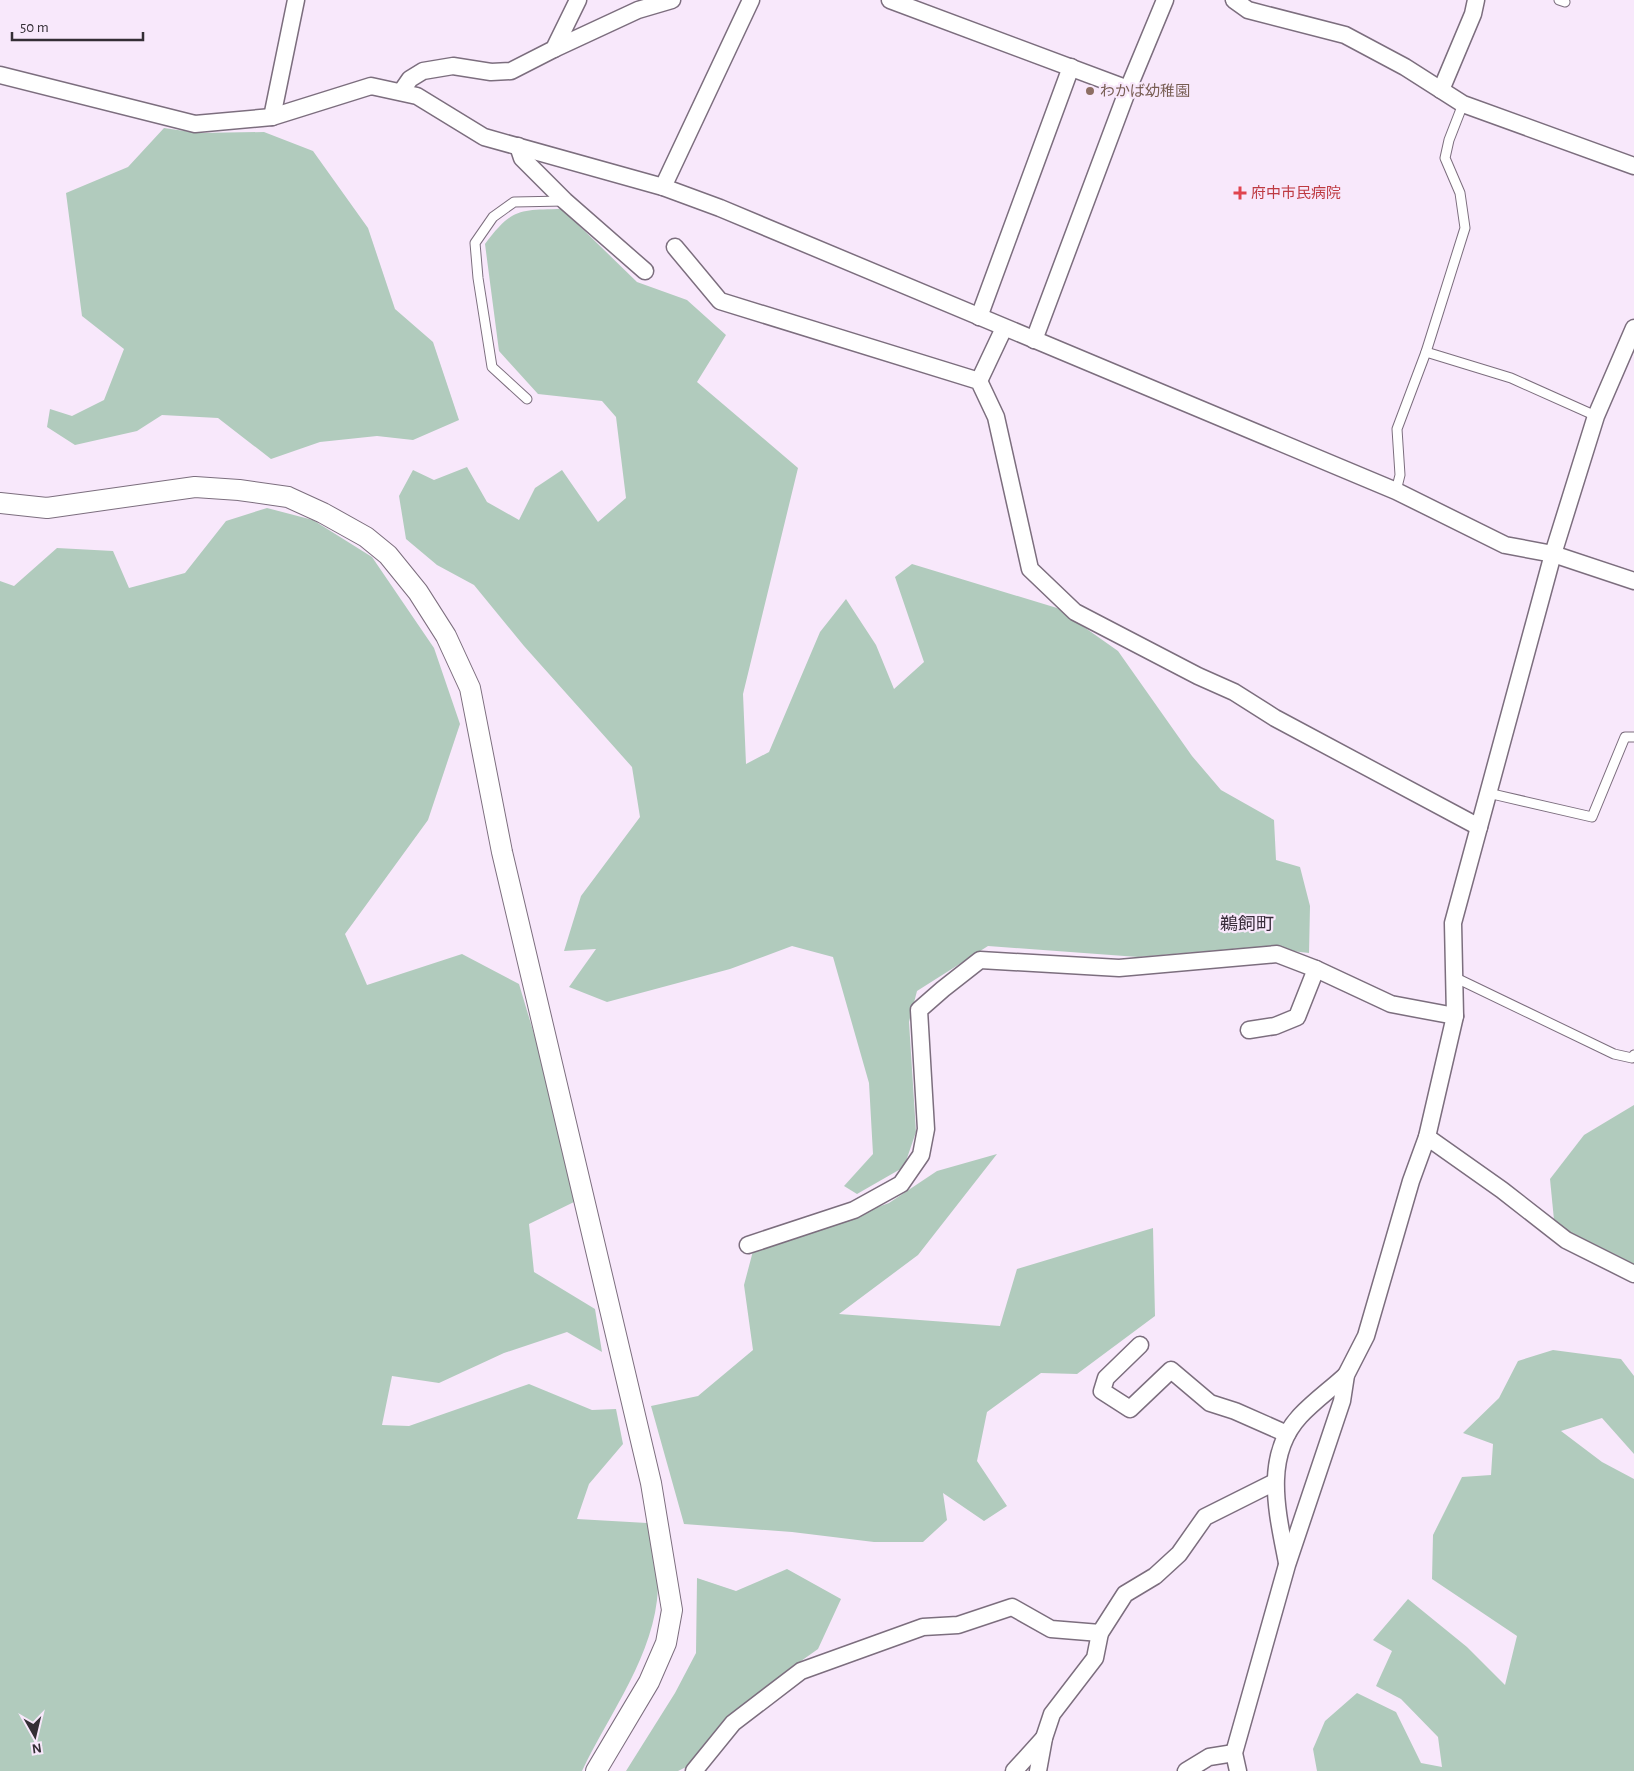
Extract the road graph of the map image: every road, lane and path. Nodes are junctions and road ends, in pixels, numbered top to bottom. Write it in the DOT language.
graph roads {
  1 [pos="296,0"];
  2 [pos="578,0"];
  3 [pos="672,0"];
  4 [pos="751,0"];
  5 [pos="890,0"];
  6 [pos="1165,0"];
  7 [pos="1234,0"];
  8 [pos="1476,0"];
  9 [pos="554,49"];
  10 [pos="1071,67"];
  11 [pos="0,75"];
  12 [pos="1128,88"];
  13 [pos="1442,90"];
  14 [pos="401,92"];
  15 [pos="1463,104"];
  16 [pos="272,117"];
  17 [pos="518,146"];
  18 [pos="1634,166"];
  19 [pos="663,186"];
  20 [pos="565,201"];
  21 [pos="675,247"];
  22 [pos="645,271"];
  23 [pos="979,317"];
  24 [pos="1004,328"];
  25 [pos="1634,328"];
  26 [pos="1034,340"];
  27 [pos="1426,352"];
  28 [pos="979,381"];
  29 [pos="527,399"];
  30 [pos="1596,416"];
  31 [pos="1396,491"];
  32 [pos="0,503"];
  33 [pos="1553,554"];
  34 [pos="1634,581"];
  35 [pos="1634,737"];
  36 [pos="1488,793"];
  37 [pos="1479,827"];
  38 [pos="1316,968"];
  39 [pos="1454,977"];
  40 [pos="1455,1016"];
  41 [pos="1249,1030"];
  42 [pos="1634,1055"];
  43 [pos="1427,1137"];
  44 [pos="748,1245"];
  45 [pos="1634,1274"];
  46 [pos="1140,1345"];
  47 [pos="1346,1375"];
  48 [pos="1287,1434"];
  49 [pos="1275,1482"];
  50 [pos="1287,1565"];
  51 [pos="1100,1632"];
  52 [pos="1044,1738"];
  53 [pos="1234,1752"];
  54 [pos="596,1770"];
  55 [pos="694,1771"];
  56 [pos="1014,1771"];
  57 [pos="1038,1771"];
  58 [pos="1186,1771"];
  59 [pos="1238,1771"];
  1 -- 16 [label="street"];
  2 -- 9 [label="street"];
  3 -- 9 [label="street"];
  4 -- 19 [label="street"];
  5 -- 10 [label="street"];
  6 -- 12 [label="street"];
  7 -- 13 [label="street"];
  8 -- 13 [label="street"];
  9 -- 14 [label="street"];
  10 -- 12 [label="street"];
  10 -- 23 [label="street"];
  11 -- 16 [label="street"];
  12 -- 26 [label="street"];
  13 -- 15 [label="street"];
  14 -- 16 [label="street"];
  14 -- 17 [label="street"];
  15 -- 18 [label="street"];
  15 -- 27 [label="lane"];
  17 -- 19 [label="street"];
  17 -- 20 [label="street"];
  19 -- 23 [label="street"];
  20 -- 22 [label="street"];
  20 -- 29 [label="lane"];
  21 -- 28 [label="street"];
  23 -- 24 [label="street"];
  24 -- 26 [label="street"];
  24 -- 28 [label="street"];
  25 -- 30 [label="street"];
  26 -- 31 [label="street"];
  27 -- 30 [label="lane"];
  27 -- 31 [label="lane"];
  28 -- 37 [label="street"];
  30 -- 33 [label="street"];
  31 -- 33 [label="street"];
  32 -- 54 [label="street"];
  33 -- 34 [label="street"];
  33 -- 36 [label="street"];
  35 -- 36 [label="lane"];
  36 -- 37 [label="street"];
  37 -- 39 [label="street"];
  38 -- 40 [label="street"];
  38 -- 41 [label="street"];
  38 -- 44 [label="street"];
  39 -- 40 [label="street"];
  39 -- 42 [label="lane"];
  40 -- 43 [label="street"];
  43 -- 45 [label="street"];
  43 -- 47 [label="street"];
  46 -- 48 [label="street"];
  47 -- 48 [label="street"];
  47 -- 50 [label="street"];
  48 -- 49 [label="street"];
  49 -- 50 [label="street"];
  49 -- 51 [label="street"];
  50 -- 53 [label="street"];
  51 -- 52 [label="street"];
  51 -- 55 [label="street"];
  52 -- 56 [label="street"];
  52 -- 57 [label="street"];
  53 -- 58 [label="street"];
  53 -- 59 [label="street"];
}
